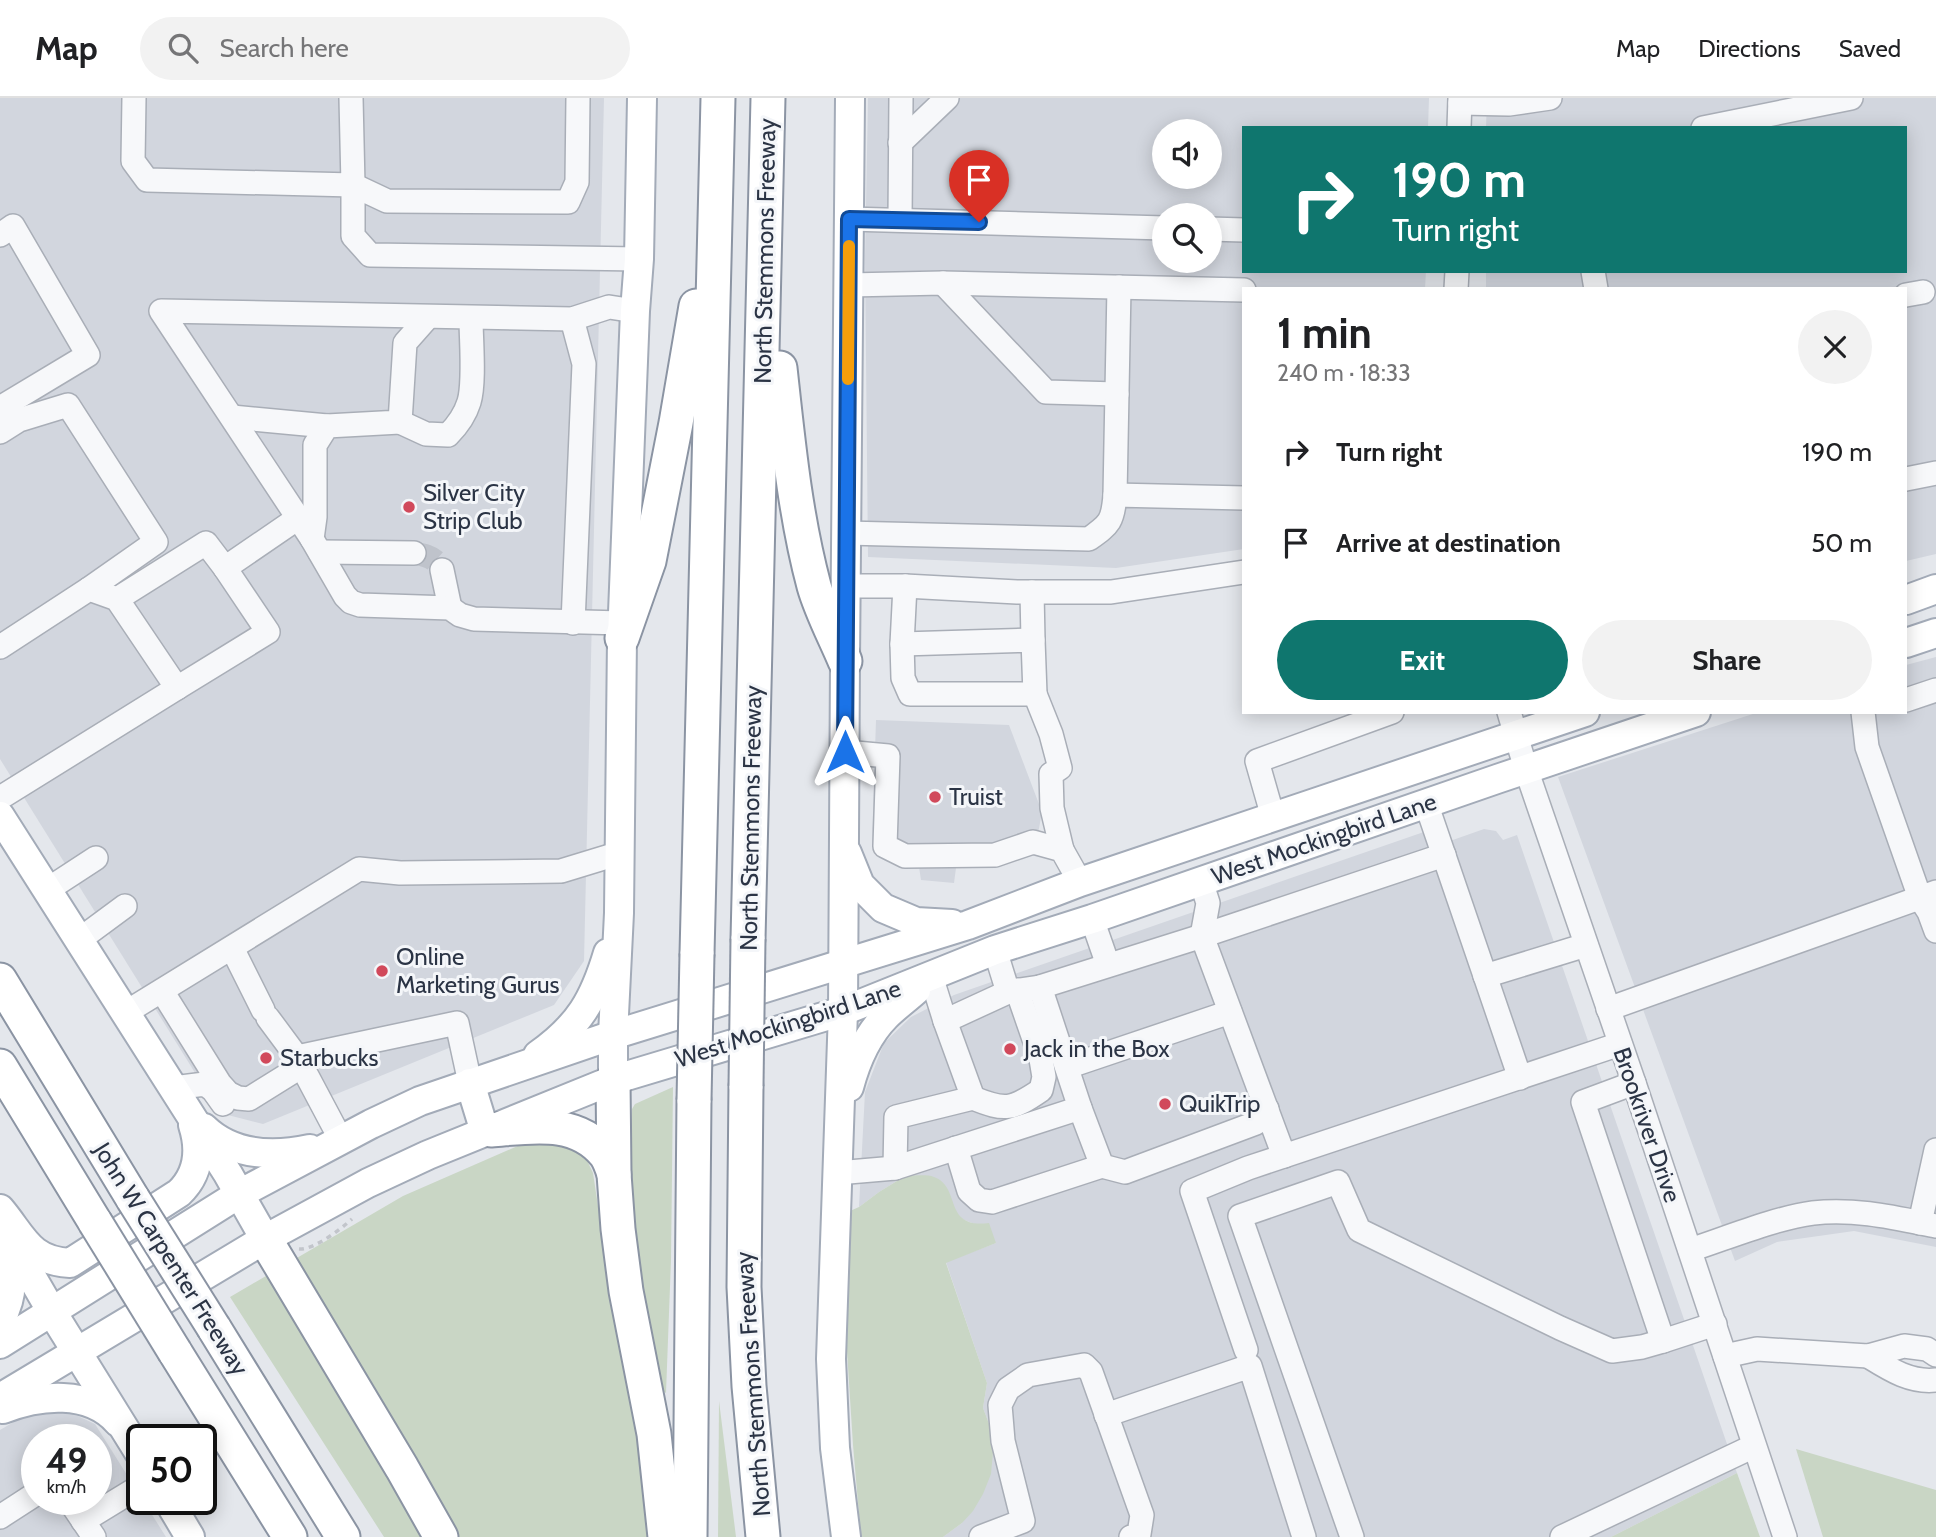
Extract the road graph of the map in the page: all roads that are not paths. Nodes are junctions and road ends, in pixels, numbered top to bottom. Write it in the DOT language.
graph roads {
  1 [pos="134,98"];
  2 [pos="351,98"];
  3 [pos="578,98"];
  4 [pos="642,98"];
  5 [pos="718,98"];
  6 [pos="768,98"];
  7 [pos="850,98"];
  8 [pos="901,98"];
  9 [pos="947,98"];
  10 [pos="1550,98"];
  11 [pos="1851,98"];
  12 [pos="1460,101"];
  13 [pos="1459,126"];
  14 [pos="1713,126"];
  15 [pos="900,143"];
  16 [pos="353,185"];
  17 [pos="716,193"];
  18 [pos="849,219"];
  19 [pos="900,219"];
  20 [pos="1152,228"];
  21 [pos="766,229"];
  22 [pos="1222,229"];
  23 [pos="1242,230"];
  24 [pos="0,234"];
  25 [pos="639,259"];
  26 [pos="943,283"];
  27 [pos="849,285"];
  28 [pos="1119,287"];
  29 [pos="1242,290"];
  30 [pos="635,311"];
  31 [pos="428,317"];
  32 [pos="471,317"];
  33 [pos="572,319"];
  34 [pos="1117,394"];
  35 [pos="0,408"];
  36 [pos="232,417"];
  37 [pos="400,422"];
  38 [pos="327,426"];
  39 [pos="0,432"];
  40 [pos="1936,473"];
  41 [pos="1907,479"];
  42 [pos="1115,495"];
  43 [pos="1242,498"];
  44 [pos="298,518"];
  45 [pos="846,533"];
  46 [pos="316,545"];
  47 [pos="414,554"];
  48 [pos="225,568"];
  49 [pos="442,570"];
  50 [pos="1242,572"];
  51 [pos="845,586"];
  52 [pos="905,586"];
  53 [pos="89,589"];
  54 [pos="1936,589"];
  55 [pos="1032,592"];
  56 [pos="117,598"];
  57 [pos="1907,600"];
  58 [pos="450,608"];
  59 [pos="573,623"];
  60 [pos="622,630"];
  61 [pos="1936,633"];
  62 [pos="1033,640"];
  63 [pos="902,643"];
  64 [pos="1907,643"];
  65 [pos="0,647"];
  66 [pos="845,661"];
  67 [pos="177,688"];
  68 [pos="1936,690"];
  69 [pos="1035,694"];
  70 [pos="1907,700"];
  71 [pos="1386,714"];
  72 [pos="1573,714"];
  73 [pos="1690,714"];
  74 [pos="1865,714"];
  75 [pos="1513,724"];
  76 [pos="845,752"];
  77 [pos="1526,769"];
  78 [pos="0,798"];
  79 [pos="1426,803"];
  80 [pos="0,816"];
  81 [pos="1273,817"];
  82 [pos="844,846"];
  83 [pos="1062,850"];
  84 [pos="620,853"];
  85 [pos="1444,855"];
  86 [pos="96,858"];
  87 [pos="1201,881"];
  88 [pos="1080,882"];
  89 [pos="47,890"];
  90 [pos="1928,895"];
  91 [pos="125,906"];
  92 [pos="619,913"];
  93 [pos="1092,919"];
  94 [pos="968,925"];
  95 [pos="1936,931"];
  96 [pos="1202,936"];
  97 [pos="79,940"];
  98 [pos="1586,944"];
  99 [pos="232,948"];
  100 [pos="995,950"];
  101 [pos="844,962"];
  102 [pos="1108,965"];
  103 [pos="1485,976"];
  104 [pos="929,977"];
  105 [pos="0,980"];
  106 [pos="1022,990"];
  107 [pos="162,991"];
  108 [pos="1608,1009"];
  109 [pos="844,1011"];
  110 [pos="1230,1012"];
  111 [pos="125,1013"];
  112 [pos="945,1021"];
  113 [pos="613,1035"];
  114 [pos="1620,1044"];
  115 [pos="0,1066"];
  116 [pos="1067,1067"];
  117 [pos="303,1068"];
  118 [pos="517,1069"];
  119 [pos="1520,1078"];
  120 [pos="613,1080"];
  121 [pos="470,1083"];
  122 [pos="1634,1083"];
  123 [pos="173,1088"];
  124 [pos="972,1098"];
  125 [pos="1080,1108"];
  126 [pos="1267,1109"];
  127 [pos="189,1114"];
  128 [pos="488,1131"];
  129 [pos="838,1137"];
  130 [pos="341,1140"];
  131 [pos="956,1148"];
  132 [pos="1936,1150"];
  133 [pos="1284,1156"];
  134 [pos="1102,1166"];
  135 [pos="895,1168"];
  136 [pos="837,1173"];
  137 [pos="614,1174"];
  138 [pos="239,1194"];
  139 [pos="0,1209"];
  140 [pos="0,1224"];
  141 [pos="1928,1224"];
  142 [pos="265,1239"];
  143 [pos="0,1243"];
  144 [pos="1690,1250"];
  145 [pos="52,1312"];
  146 [pos="0,1321"];
  147 [pos="1715,1324"];
  148 [pos="1663,1341"];
  149 [pos="0,1344"];
  150 [pos="1246,1350"];
  151 [pos="77,1352"];
  152 [pos="1936,1355"];
  153 [pos="1725,1356"];
  154 [pos="1868,1356"];
  155 [pos="1936,1380"];
  156 [pos="0,1398"];
  157 [pos="0,1410"];
  158 [pos="1106,1415"];
  159 [pos="126,1431"];
  160 [pos="126,1434"];
  161 [pos="1754,1446"];
  162 [pos="126,1500"];
  163 [pos="21,1503"];
  164 [pos="79,1515"];
  165 [pos="177,1515"];
  166 [pos="0,1517"];
  167 [pos="1028,1529"];
  168 [pos="90,1533"];
  169 [pos="190,1537"];
  170 [pos="290,1537"];
  171 [pos="343,1537"];
  172 [pos="441,1537"];
  173 [pos="665,1537"];
  174 [pos="691,1537"];
  175 [pos="763,1537"];
  176 [pos="846,1537"];
  177 [pos="981,1537"];
  178 [pos="1130,1537"];
  179 [pos="1304,1537"];
  180 [pos="1352,1537"];
  181 [pos="1562,1537"];
  182 [pos="1785,1537"];
  1 -- 16 [label="street"];
  2 -- 16 [label="street"];
  3 -- 16 [label="street"];
  4 -- 25 [label="main road"];
  5 -- 17 [label="highway, North Stemmons Freeway"];
  6 -- 21 [label="highway, North Stemmons Freeway"];
  7 -- 18 [label="main road"];
  8 -- 15 [label="street"];
  9 -- 15 [label="street"];
  10 -- 12 [label="street"];
  11 -- 14 [label="street"];
  12 -- 13 [label="street"];
  15 -- 19 [label="street"];
  16 -- 25 [label="street"];
  17 -- 60 [label="highway"];
  17 -- 174 [label="highway, North Stemmons Freeway, bridge"];
  18 -- 19 [label="street"];
  18 -- 27 [label="main road"];
  19 -- 20 [label="street"];
  21 -- 66 [label="highway"];
  21 -- 175 [label="highway, North Stemmons Freeway, bridge"];
  22 -- 23 [label="street"];
  24 -- 35 [label="street"];
  25 -- 30 [label="main road"];
  26 -- 27 [label="street"];
  26 -- 28 [label="street"];
  26 -- 34 [label="street"];
  27 -- 45 [label="main road"];
  28 -- 29 [label="street"];
  28 -- 34 [label="street"];
  30 -- 33 [label="street"];
  30 -- 60 [label="main road"];
  31 -- 32 [label="street"];
  31 -- 36 [label="street"];
  31 -- 37 [label="street"];
  32 -- 33 [label="street"];
  32 -- 37 [label="street"];
  33 -- 59 [label="street"];
  34 -- 42 [label="street"];
  36 -- 38 [label="street"];
  36 -- 44 [label="street"];
  37 -- 38 [label="street"];
  38 -- 46 [label="street"];
  39 -- 53 [label="street"];
  40 -- 41 [label="street"];
  42 -- 43 [label="street"];
  42 -- 45 [label="street"];
  44 -- 46 [label="street"];
  44 -- 48 [label="street"];
  45 -- 51 [label="main road"];
  46 -- 47 [label="street"];
  46 -- 58 [label="street"];
  48 -- 56 [label="street"];
  48 -- 67 [label="street"];
  49 -- 58 [label="street"];
  50 -- 55 [label="street"];
  51 -- 52 [label="street"];
  51 -- 66 [label="main road"];
  52 -- 55 [label="street"];
  52 -- 63 [label="street"];
  53 -- 56 [label="street"];
  53 -- 65 [label="street"];
  54 -- 57 [label="main road"];
  55 -- 62 [label="street"];
  56 -- 67 [label="street"];
  58 -- 59 [label="street"];
  59 -- 60 [label="street"];
  60 -- 84 [label="main road"];
  61 -- 64 [label="main road"];
  62 -- 63 [label="street"];
  62 -- 69 [label="street"];
  63 -- 69 [label="street"];
  66 -- 76 [label="main road"];
  67 -- 78 [label="street"];
  68 -- 70 [label="street"];
  69 -- 83 [label="street"];
  71 -- 81 [label="street"];
  72 -- 75 [label="main road, West Mockingbird Lane"];
  73 -- 77 [label="main road, West Mockingbird Lane"];
  74 -- 90 [label="street"];
  75 -- 77 [label="street, Brookriver Drive"];
  75 -- 81 [label="main road, West Mockingbird Lane"];
  76 -- 82 [label="main road"];
  76 -- 83 [label="street"];
  77 -- 79 [label="main road, West Mockingbird Lane"];
  77 -- 98 [label="street, Brookriver Drive"];
  79 -- 85 [label="street"];
  79 -- 87 [label="main road, West Mockingbird Lane"];
  80 -- 89 [label="main road"];
  81 -- 88 [label="main road, West Mockingbird Lane"];
  82 -- 94 [label="main road"];
  82 -- 101 [label="main road"];
  83 -- 88 [label="street"];
  84 -- 92 [label="main road"];
  84 -- 99 [label="street"];
  85 -- 96 [label="street"];
  85 -- 103 [label="street"];
  86 -- 89 [label="street"];
  87 -- 93 [label="main road, West Mockingbird Lane"];
  87 -- 96 [label="street"];
  88 -- 93 [label="main road"];
  88 -- 94 [label="main road, West Mockingbird Lane"];
  89 -- 97 [label="main road"];
  90 -- 95 [label="street"];
  90 -- 108 [label="street"];
  91 -- 97 [label="street"];
  92 -- 113 [label="main road"];
  92 -- 118 [label="main road"];
  93 -- 100 [label="main road, West Mockingbird Lane"];
  93 -- 102 [label="street"];
  94 -- 101 [label="main road, West Mockingbird Lane"];
  96 -- 102 [label="street"];
  96 -- 110 [label="street"];
  97 -- 111 [label="main road"];
  98 -- 103 [label="street"];
  98 -- 108 [label="street, Brookriver Drive"];
  99 -- 107 [label="street"];
  99 -- 117 [label="street"];
  100 -- 104 [label="main road, West Mockingbird Lane"];
  100 -- 106 [label="street"];
  101 -- 109 [label="main road"];
  101 -- 113 [label="main road, West Mockingbird Lane"];
  102 -- 106 [label="street"];
  103 -- 119 [label="street"];
  104 -- 109 [label="main road, West Mockingbird Lane"];
  104 -- 112 [label="street"];
  104 -- 129 [label="main road"];
  105 -- 171 [label="highway, John W Carpenter Freeway, bridge"];
  106 -- 112 [label="street"];
  106 -- 116 [label="street"];
  106 -- 124 [label="street"];
  107 -- 111 [label="street"];
  107 -- 117 [label="street"];
  108 -- 114 [label="street, Brookriver Drive"];
  109 -- 120 [label="main road, West Mockingbird Lane"];
  109 -- 129 [label="main road"];
  110 -- 116 [label="street"];
  110 -- 126 [label="street"];
  111 -- 123 [label="main road"];
  112 -- 124 [label="street"];
  113 -- 118 [label="main road, West Mockingbird Lane"];
  113 -- 120 [label="main road"];
  114 -- 119 [label="street"];
  114 -- 122 [label="street, Brookriver Drive"];
  115 -- 170 [label="highway, John W Carpenter Freeway, bridge"];
  116 -- 125 [label="street"];
  117 -- 121 [label="street"];
  117 -- 123 [label="street"];
  117 -- 130 [label="street"];
  118 -- 121 [label="main road, West Mockingbird Lane"];
  119 -- 133 [label="street"];
  120 -- 128 [label="main road, West Mockingbird Lane"];
  120 -- 137 [label="highway"];
  121 -- 128 [label="main road"];
  121 -- 130 [label="main road, West Mockingbird Lane"];
  122 -- 144 [label="street, Brookriver Drive"];
  122 -- 148 [label="street"];
  123 -- 127 [label="main road"];
  124 -- 135 [label="street"];
  125 -- 131 [label="street"];
  125 -- 134 [label="street"];
  126 -- 133 [label="street"];
  126 -- 134 [label="street"];
  127 -- 130 [label="main road"];
  127 -- 138 [label="main road"];
  127 -- 139 [label="main road"];
  128 -- 137 [label="highway"];
  128 -- 142 [label="main road, West Mockingbird Lane"];
  129 -- 136 [label="main road"];
  130 -- 138 [label="main road, West Mockingbird Lane"];
  131 -- 134 [label="street"];
  131 -- 135 [label="street"];
  132 -- 141 [label="street"];
  133 -- 150 [label="street"];
  135 -- 136 [label="street"];
  136 -- 176 [label="main road"];
  137 -- 173 [label="highway"];
  138 -- 142 [label="main road"];
  138 -- 145 [label="main road, West Mockingbird Lane"];
  140 -- 145 [label="main road"];
  141 -- 144 [label="street"];
  142 -- 151 [label="main road, West Mockingbird Lane"];
  142 -- 172 [label="highway"];
  143 -- 146 [label="main road"];
  144 -- 147 [label="street, Brookriver Drive"];
  145 -- 149 [label="main road, West Mockingbird Lane"];
  145 -- 151 [label="main road"];
  147 -- 148 [label="street"];
  147 -- 153 [label="street, Brookriver Drive"];
  148 -- 180 [label="street"];
  151 -- 156 [label="main road, West Mockingbird Lane"];
  151 -- 159 [label="main road"];
  152 -- 154 [label="street"];
  153 -- 154 [label="street"];
  153 -- 161 [label="street, Brookriver Drive"];
  154 -- 155 [label="street"];
  157 -- 160 [label="main road"];
  158 -- 167 [label="street"];
  158 -- 178 [label="street"];
  158 -- 179 [label="street"];
  161 -- 181 [label="street"];
  161 -- 182 [label="street, Brookriver Drive"];
  162 -- 168 [label="street"];
  163 -- 166 [label="street"];
  164 -- 168 [label="street"];
  165 -- 169 [label="main road"];
  167 -- 177 [label="street"];
}
